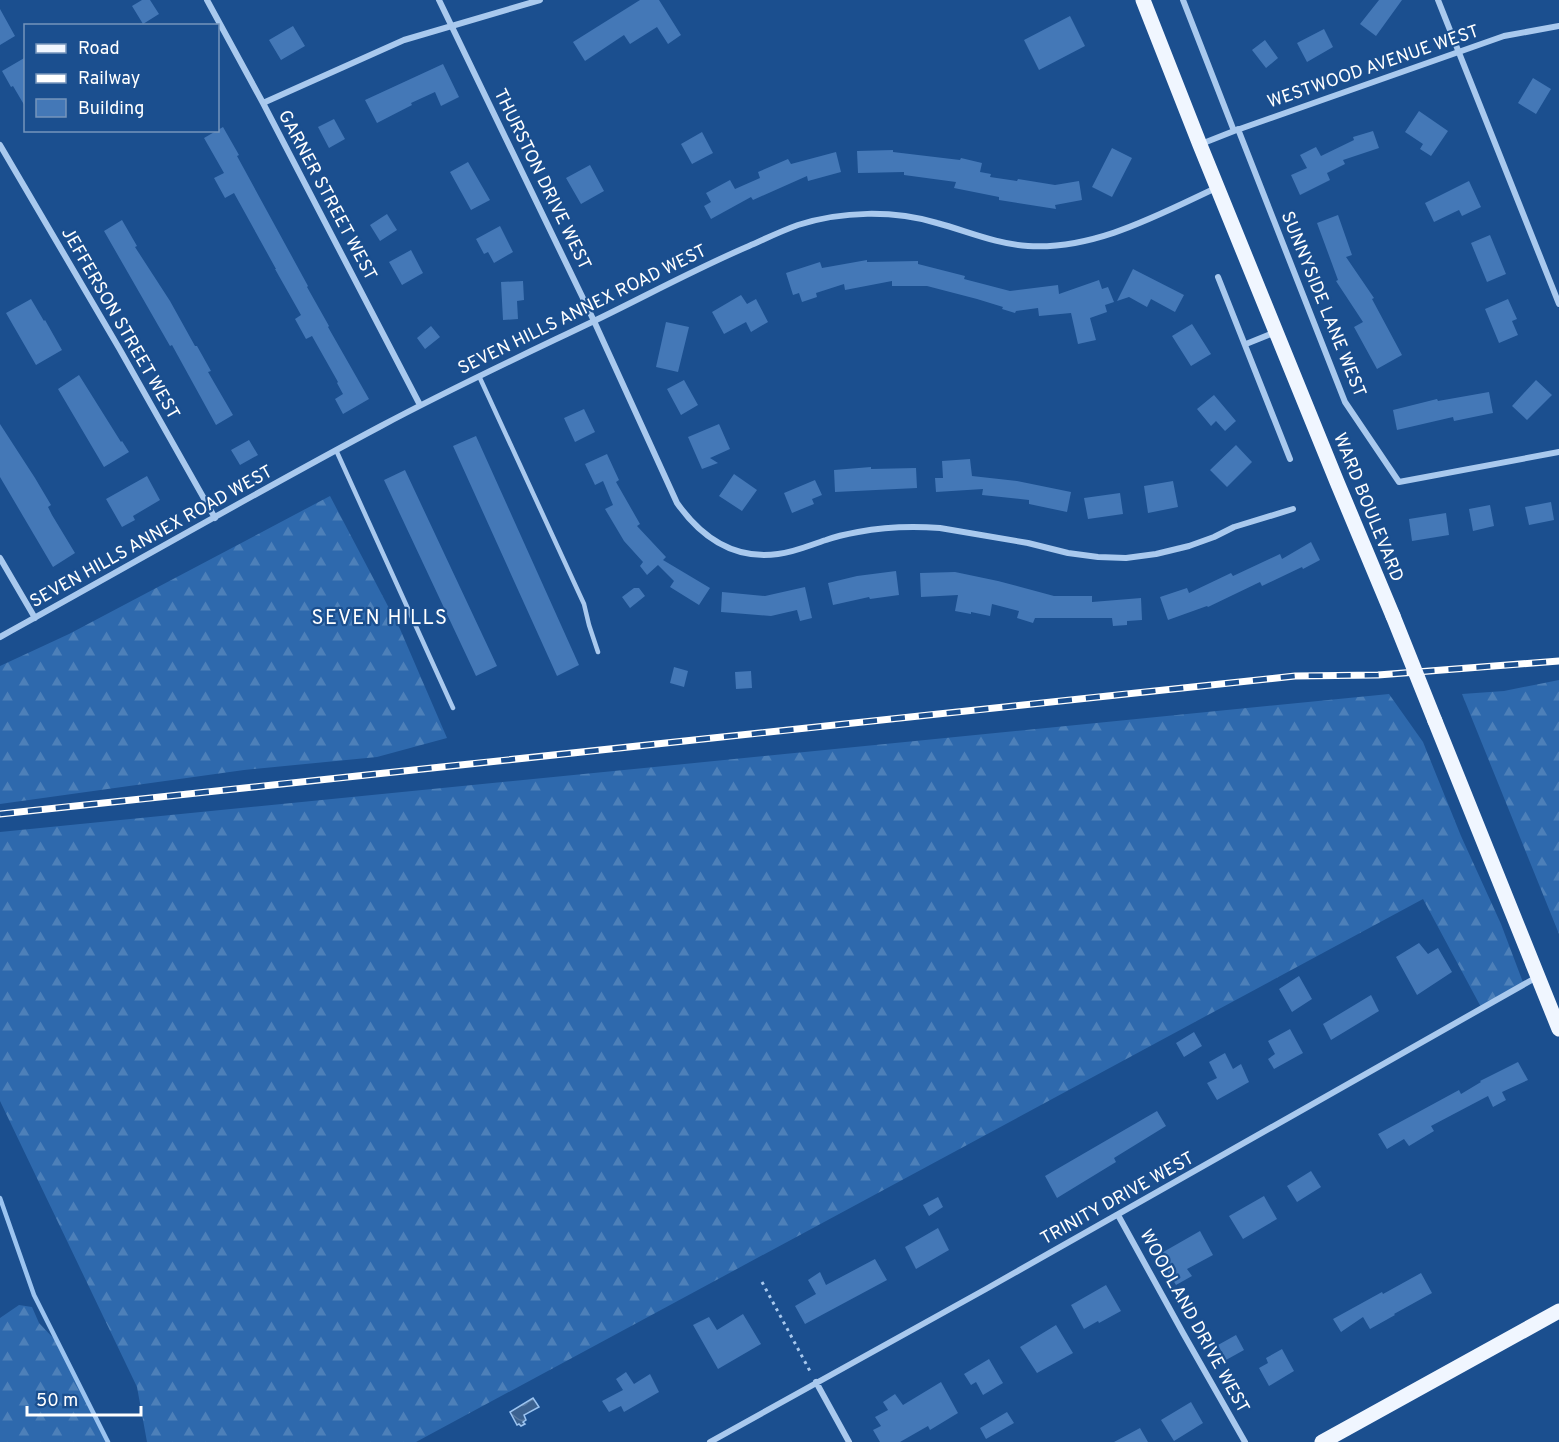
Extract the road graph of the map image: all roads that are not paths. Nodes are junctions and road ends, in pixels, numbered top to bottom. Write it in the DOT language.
graph roads {
  1 [pos="207,0"];
  2 [pos="439,0"];
  3 [pos="540,0"];
  4 [pos="1143,0"];
  5 [pos="1182,0"];
  6 [pos="1438,0"];
  7 [pos="451,26"];
  8 [pos="1559,26"];
  9 [pos="1459,51"];
  10 [pos="263,103"];
  11 [pos="1236,130"];
  12 [pos="0,145"];
  13 [pos="1200,145"];
  14 [pos="1218,187"];
  15 [pos="1218,277"];
  16 [pos="1559,304"];
  17 [pos="594,321"];
  18 [pos="1276,332"];
  19 [pos="1246,344"];
  20 [pos="480,376"];
  21 [pos="420,405"];
  22 [pos="336,450"];
  23 [pos="1559,452"];
  24 [pos="1290,459"];
  25 [pos="1293,508"];
  26 [pos="215,518"];
  27 [pos="0,558"];
  28 [pos="35,618"];
  29 [pos="0,637"];
  30 [pos="598,652"];
  31 [pos="453,708"];
  32 [pos="1537,977"];
  33 [pos="1559,1029"];
  34 [pos="1118,1215"];
  35 [pos="1559,1311"];
  36 [pos="816,1382"];
  37 [pos="710,1442"];
  38 [pos="849,1442"];
  39 [pos="1245,1442"];
  40 [pos="1322,1442"];
  1 -- 10 [label="street, GARNER STREET WEST"];
  2 -- 7 [label="street, THURSTON DRIVE WEST"];
  3 -- 7 [label="street"];
  4 -- 13 [label="main road, WARD BOULEVARD"];
  5 -- 11 [label="street, SUNNYSIDE LANE WEST"];
  6 -- 9 [label="street"];
  7 -- 10 [label="street"];
  7 -- 17 [label="street, THURSTON DRIVE WEST"];
  8 -- 9 [label="street, WESTWOOD AVENUE WEST"];
  9 -- 11 [label="street, WESTWOOD AVENUE WEST"];
  9 -- 16 [label="street"];
  10 -- 21 [label="street, GARNER STREET WEST"];
  11 -- 13 [label="street, WESTWOOD AVENUE WEST"];
  11 -- 23 [label="street, SUNNYSIDE LANE WEST"];
  12 -- 26 [label="street, JEFFERSON STREET WEST"];
  13 -- 14 [label="main road, WARD BOULEVARD"];
  14 -- 17 [label="street, SEVEN HILLS ANNEX ROAD WEST"];
  14 -- 18 [label="main road, WARD BOULEVARD"];
  15 -- 19 [label="street"];
  17 -- 20 [label="street, SEVEN HILLS ANNEX ROAD WEST"];
  17 -- 25 [label="street, THURSTON DRIVE WEST"];
  18 -- 19 [label="street"];
  18 -- 32 [label="main road, WARD BOULEVARD, bridge"];
  19 -- 24 [label="street"];
  20 -- 21 [label="street, SEVEN HILLS ANNEX ROAD WEST"];
  20 -- 30 [label="lane"];
  21 -- 22 [label="street, SEVEN HILLS ANNEX ROAD WEST"];
  22 -- 26 [label="street, SEVEN HILLS ANNEX ROAD WEST"];
  22 -- 31 [label="lane"];
  26 -- 28 [label="street, SEVEN HILLS ANNEX ROAD WEST"];
  27 -- 28 [label="street"];
  28 -- 29 [label="street, SEVEN HILLS ANNEX ROAD WEST"];
  32 -- 33 [label="main road, WARD BOULEVARD"];
  32 -- 34 [label="street, TRINITY DRIVE WEST"];
  34 -- 36 [label="street, TRINITY DRIVE WEST"];
  34 -- 39 [label="street, WOODLAND DRIVE WEST"];
  35 -- 40 [label="main road"];
  36 -- 37 [label="street, TRINITY DRIVE WEST"];
  36 -- 38 [label="street"];
}
